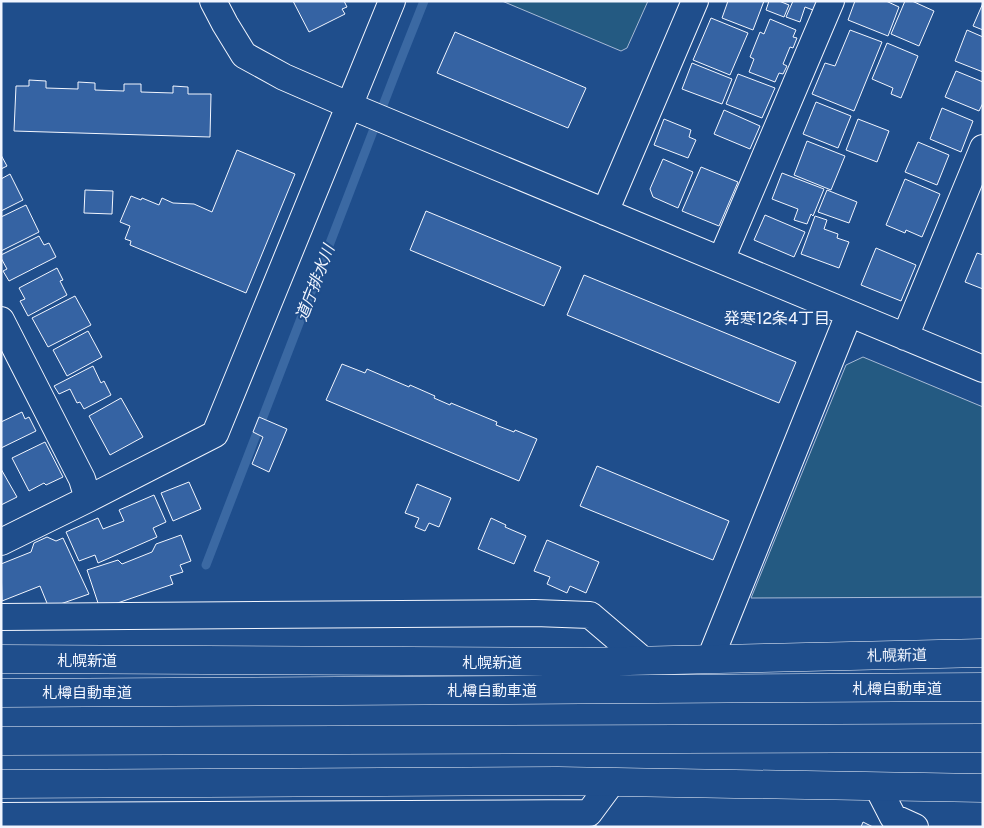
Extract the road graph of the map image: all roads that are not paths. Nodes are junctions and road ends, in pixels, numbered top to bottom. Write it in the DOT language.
graph roads {
  1 [pos="213,1"];
  2 [pos="392,1"];
  3 [pos="695,1"];
  4 [pos="831,1"];
  5 [pos="355,108"];
  6 [pos="983,148"];
  7 [pos="605,212"];
  8 [pos="721,260"];
  9 [pos="849,314"];
  10 [pos="1,320"];
  11 [pos="905,337"];
  12 [pos="983,369"];
  13 [pos="88,499"];
  14 [pos="1,542"];
  15 [pos="1,617"];
  16 [pos="983,653"];
  17 [pos="1,659"];
  18 [pos="710,660"];
  19 [pos="644,661"];
  20 [pos="983,688"];
  21 [pos="1,693"];
  22 [pos="983,738"];
  23 [pos="1,741"];
  24 [pos="612,782"];
  25 [pos="1,784"];
  26 [pos="877,786"];
  27 [pos="983,788"];
  28 [pos="1,816"];
  29 [pos="448,820"];
  30 [pos="915,827"];
  1 -- 5 [label="street"];
  2 -- 5 [label="street"];
  3 -- 7 [label="street"];
  4 -- 8 [label="street"];
  5 -- 7 [label="street"];
  5 -- 13 [label="street"];
  6 -- 11 [label="street"];
  7 -- 8 [label="street"];
  8 -- 9 [label="street"];
  9 -- 11 [label="street"];
  9 -- 18 [label="street"];
  10 -- 13 [label="street"];
  11 -- 12 [label="street"];
  13 -- 14 [label="street"];
  15 -- 19 [label="street"];
  16 -- 18 [label="highway, 札幌新道"];
  17 -- 19 [label="highway, 札幌新道"];
  18 -- 19 [label="highway, 札幌新道"];
  20 -- 21 [label="highway, 札樽自動車道"];
  22 -- 23 [label="highway"];
  24 -- 25 [label="highway"];
  24 -- 26 [label="highway"];
  24 -- 29 [label="street"];
  26 -- 27 [label="highway"];
  26 -- 30 [label="street"];
  28 -- 29 [label="street"];
}
